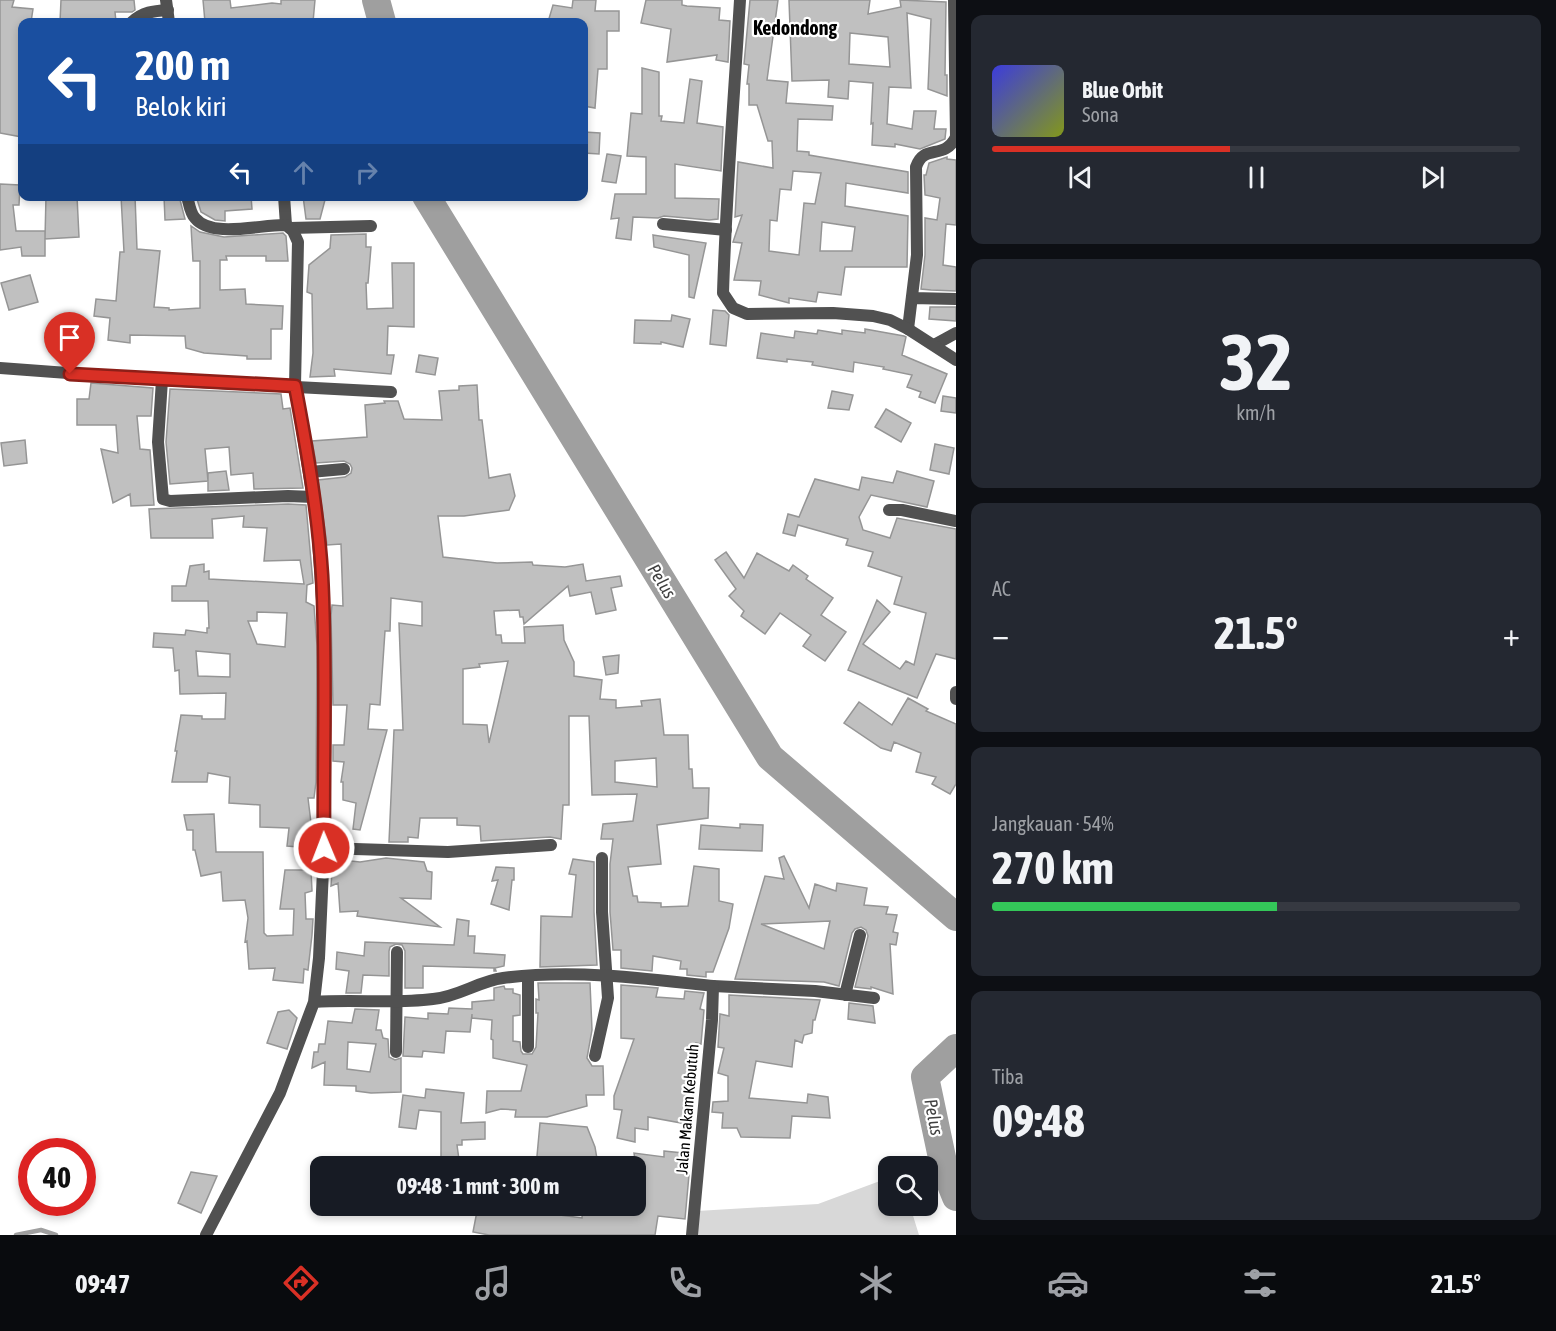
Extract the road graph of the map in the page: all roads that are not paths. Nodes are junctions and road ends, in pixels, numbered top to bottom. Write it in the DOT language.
graph roads {
  1 [pos="740,0"];
  2 [pos="954,0"];
  3 [pos="167,7"];
  4 [pos="137,18"];
  5 [pos="188,201"];
  6 [pos="285,201"];
  7 [pos="663,224"];
  8 [pos="288,226"];
  9 [pos="371,226"];
  10 [pos="726,230"];
  11 [pos="912,298"];
  12 [pos="956,299"];
  13 [pos="908,329"];
  14 [pos="956,333"];
  15 [pos="934,345"];
  16 [pos="956,360"];
  17 [pos="0,369"];
  18 [pos="162,380"];
  19 [pos="295,386"];
  20 [pos="391,392"];
  21 [pos="344,470"];
  22 [pos="310,472"];
  23 [pos="314,497"];
  24 [pos="890,510"];
  25 [pos="956,522"];
  26 [pos="956,692"];
  27 [pos="956,699"];
  28 [pos="551,845"];
  29 [pos="324,848"];
  30 [pos="602,858"];
  31 [pos="860,934"];
  32 [pos="397,952"];
  33 [pos="528,976"];
  34 [pos="606,976"];
  35 [pos="713,986"];
  36 [pos="845,995"];
  37 [pos="874,998"];
  38 [pos="315,1002"];
  39 [pos="396,1002"];
  40 [pos="528,1047"];
  41 [pos="396,1052"];
  42 [pos="595,1056"];
  43 [pos="206,1235"];
  44 [pos="692,1235"];
  1 -- 10 [label="street"];
  2 -- 11 [label="street"];
  3 -- 4 [label="street"];
  5 -- 8 [label="street"];
  6 -- 8 [label="street"];
  7 -- 10 [label="street"];
  8 -- 9 [label="street"];
  8 -- 19 [label="street"];
  10 -- 13 [label="street"];
  11 -- 12 [label="street"];
  11 -- 13 [label="street"];
  13 -- 15 [label="street"];
  14 -- 15 [label="street"];
  15 -- 16 [label="street"];
  17 -- 18 [label="street"];
  18 -- 19 [label="street"];
  18 -- 23 [label="street"];
  19 -- 20 [label="street"];
  19 -- 22 [label="street"];
  21 -- 22 [label="street"];
  22 -- 23 [label="street"];
  23 -- 29 [label="street"];
  24 -- 25 [label="street"];
  26 -- 27 [label="street"];
  28 -- 29 [label="street"];
  29 -- 38 [label="street"];
  30 -- 34 [label="street"];
  31 -- 36 [label="street"];
  32 -- 39 [label="street"];
  33 -- 34 [label="street"];
  33 -- 39 [label="street"];
  33 -- 40 [label="street"];
  34 -- 35 [label="street"];
  34 -- 42 [label="street"];
  35 -- 36 [label="street"];
  35 -- 44 [label="street, Jalan Makam Kebutuh"];
  36 -- 37 [label="street"];
  38 -- 39 [label="street"];
  38 -- 43 [label="street"];
  39 -- 41 [label="street"];
}
